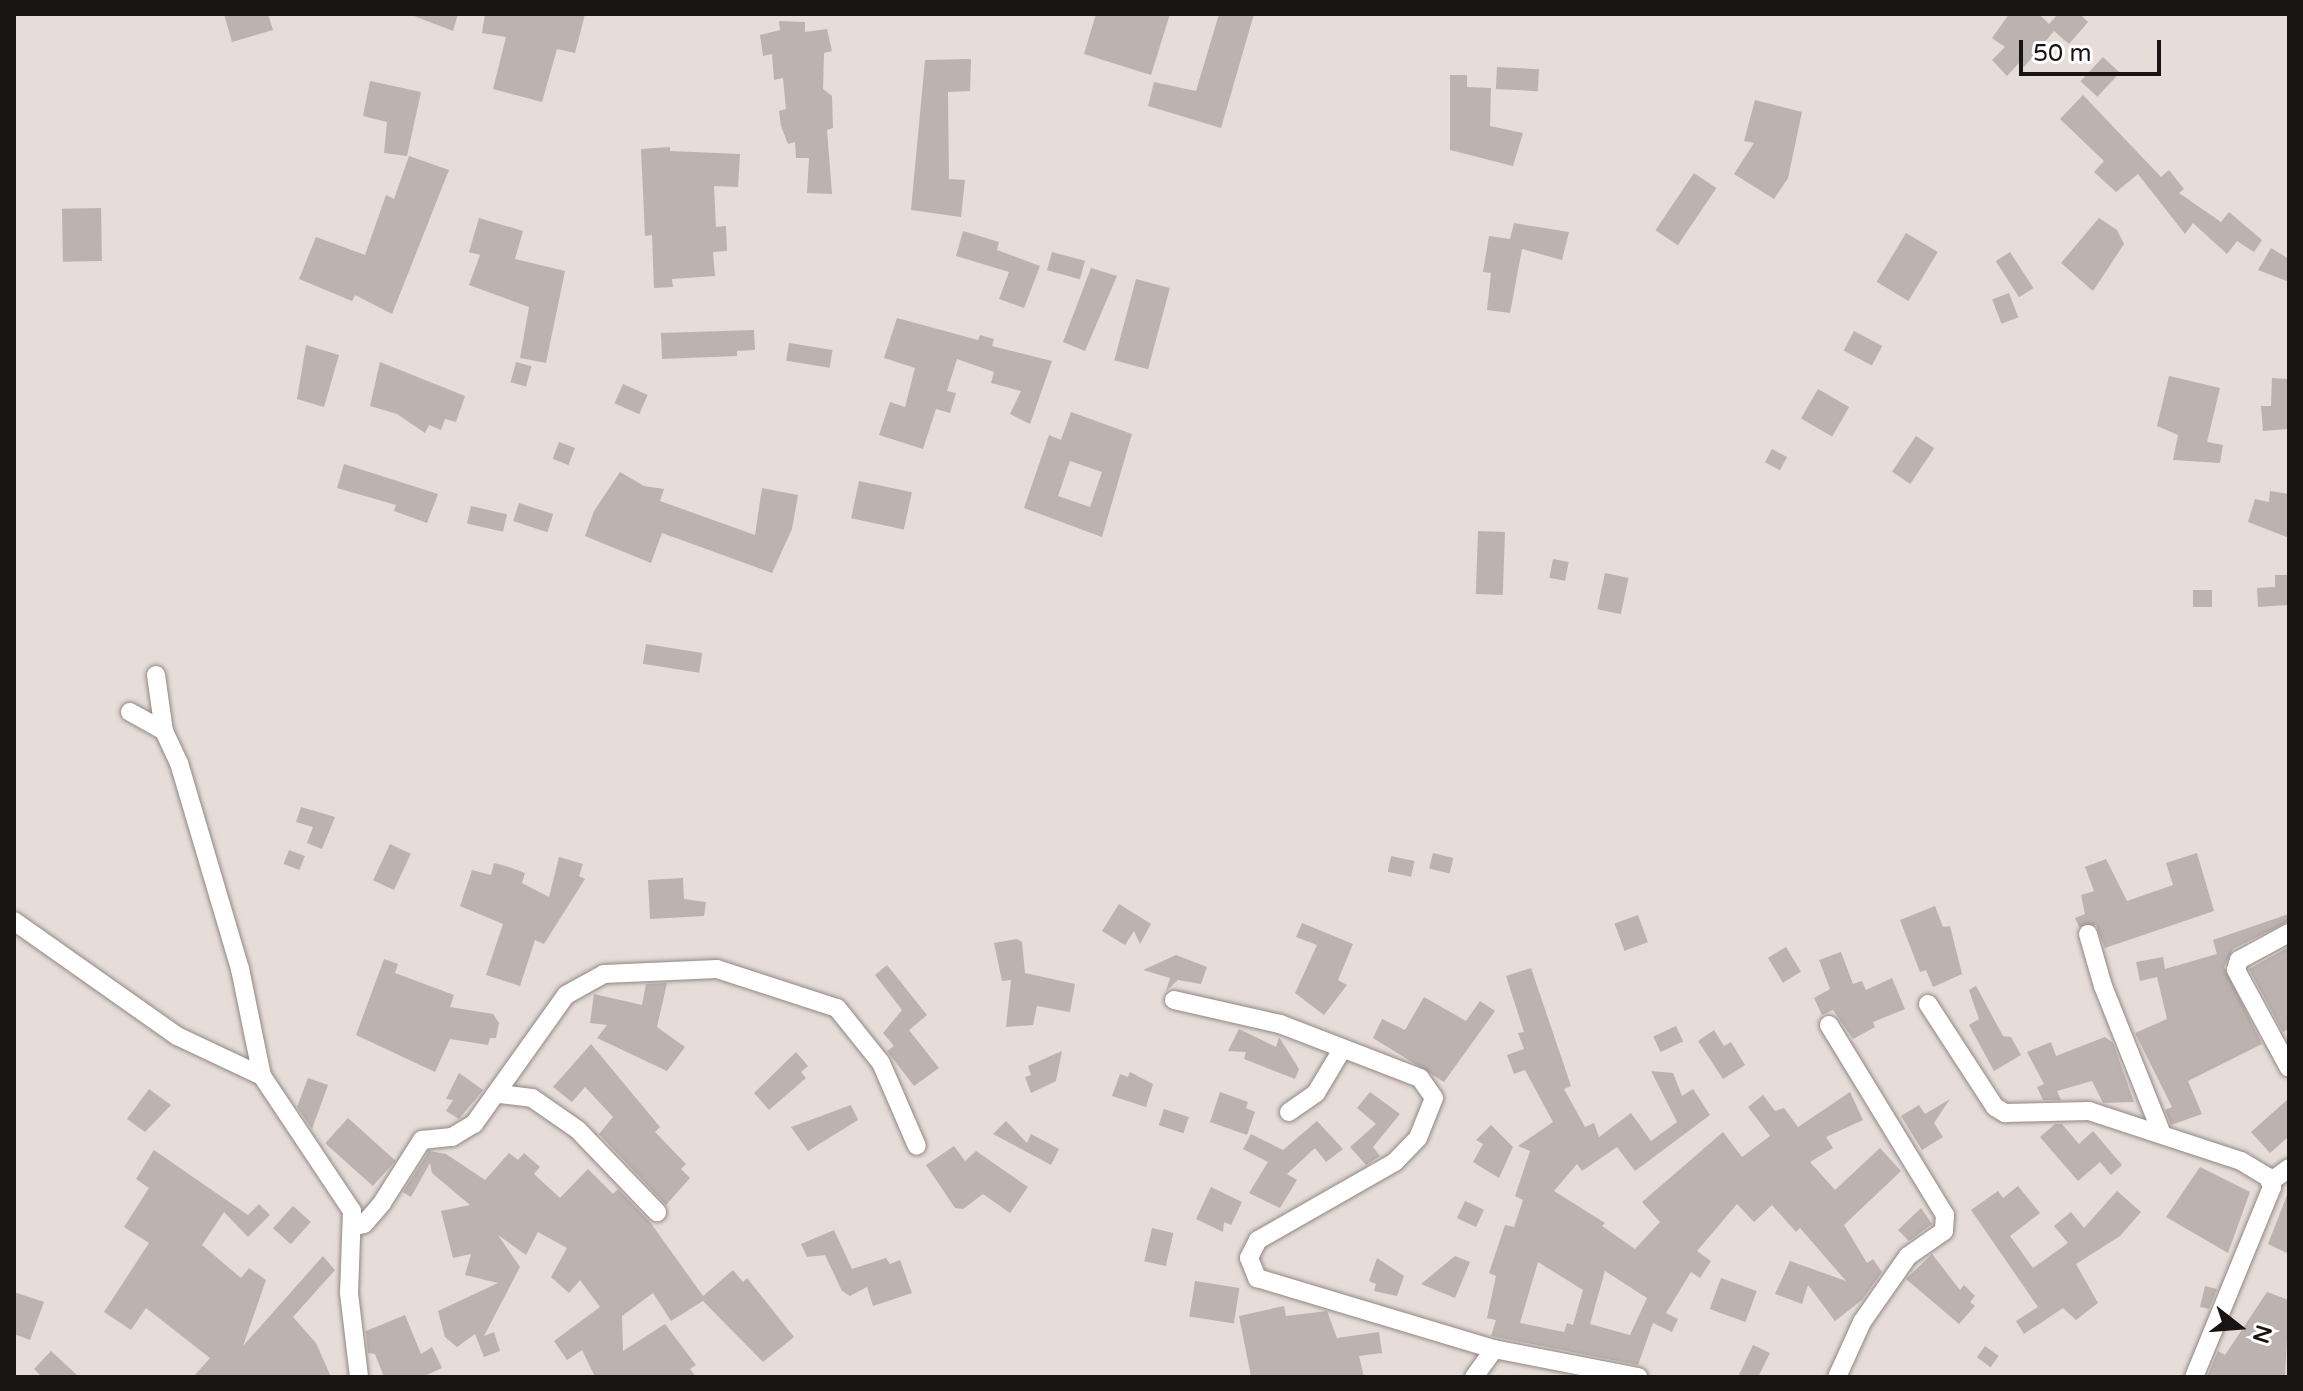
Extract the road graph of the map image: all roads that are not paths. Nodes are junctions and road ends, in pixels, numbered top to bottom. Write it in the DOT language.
graph roads {
  1 [pos="156,675"];
  2 [pos="130,712"];
  3 [pos="164,731"];
  4 [pos="14,921"];
  5 [pos="2289,933"];
  6 [pos="2088,934"];
  7 [pos="1174,1000"];
  8 [pos="1928,1004"];
  9 [pos="1829,1025"];
  10 [pos="1343,1048"];
  11 [pos="2289,1068"];
  12 [pos="262,1076"];
  13 [pos="500,1094"];
  14 [pos="1289,1112"];
  15 [pos="2161,1132"];
  16 [pos="917,1146"];
  17 [pos="2289,1168"];
  18 [pos="2270,1182"];
  19 [pos="657,1212"];
  20 [pos="355,1226"];
  21 [pos="1494,1349"];
  22 [pos="359,1377"];
  23 [pos="1474,1377"];
  24 [pos="1638,1377"];
  25 [pos="1837,1377"];
  26 [pos="2194,1377"];
  1 -- 3 [label="street"];
  2 -- 3 [label="street"];
  3 -- 12 [label="street"];
  4 -- 12 [label="street"];
  5 -- 11 [label="street"];
  6 -- 15 [label="street"];
  7 -- 10 [label="street"];
  8 -- 15 [label="street"];
  9 -- 25 [label="street"];
  10 -- 14 [label="street"];
  10 -- 21 [label="street"];
  12 -- 20 [label="street"];
  13 -- 16 [label="street"];
  13 -- 19 [label="street"];
  13 -- 20 [label="street"];
  15 -- 18 [label="street"];
  17 -- 18 [label="street"];
  18 -- 26 [label="street"];
  20 -- 22 [label="street"];
  21 -- 23 [label="street"];
  21 -- 24 [label="street"];
}
